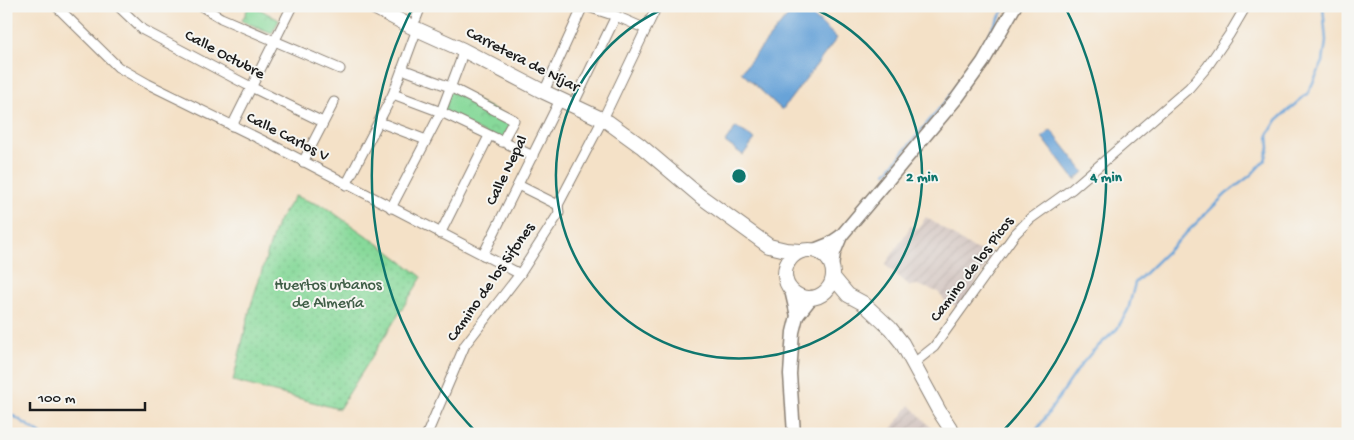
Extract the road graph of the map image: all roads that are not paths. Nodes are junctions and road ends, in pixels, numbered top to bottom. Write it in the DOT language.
graph roads {
  1 [pos="56,6"];
  2 [pos="118,6"];
  3 [pos="201,6"];
  4 [pos="292,6"];
  5 [pos="372,6"];
  6 [pos="390,6"];
  7 [pos="584,6"];
  8 [pos="657,6"];
  9 [pos="1015,6"];
  10 [pos="1246,6"];
  11 [pos="605,9"];
  12 [pos="616,16"];
  13 [pos="418,18"];
  14 [pos="646,29"];
  15 [pos="274,41"];
  16 [pos="463,50"];
  17 [pos="340,69"];
  18 [pos="402,69"];
  19 [pos="547,85"];
  20 [pos="251,87"];
  21 [pos="450,87"];
  22 [pos="393,94"];
  23 [pos="560,100"];
  24 [pos="575,100"];
  25 [pos="334,102"];
  26 [pos="441,112"];
  27 [pos="603,120"];
  28 [pos="323,122"];
  29 [pos="379,122"];
  30 [pos="232,126"];
  31 [pos="489,136"];
  32 [pos="426,140"];
  33 [pos="502,142"];
  34 [pos="533,156"];
  35 [pos="303,162"];
  36 [pos="346,185"];
  37 [pos="518,186"];
  38 [pos="558,205"];
  39 [pos="391,208"];
  40 [pos="440,234"];
  41 [pos="842,236"];
  42 [pos="769,246"];
  43 [pos="807,250"];
  44 [pos="483,256"];
  45 [pos="785,270"];
  46 [pos="833,272"];
  47 [pos="520,274"];
  48 [pos="791,290"];
  49 [pos="818,295"];
  50 [pos="848,295"];
  51 [pos="797,316"];
  52 [pos="914,363"];
  53 [pos="427,434"];
  54 [pos="794,434"];
  55 [pos="954,434"];
  1 -- 30 [label="street, Calle Carlos V"];
  2 -- 20 [label="street, Calle Octubre"];
  3 -- 15 [label="street"];
  4 -- 15 [label="street"];
  5 -- 13 [label="main road, Carretera de Níjar"];
  6 -- 13 [label="main road, Carretera de Níjar"];
  7 -- 11 [label="street"];
  7 -- 19 [label="street"];
  8 -- 14 [label="street, Camino de los Sifones"];
  9 -- 41 [label="main road"];
  10 -- 52 [label="street, Camino de los Picos"];
  11 -- 12 [label="street"];
  12 -- 14 [label="street"];
  12 -- 24 [label="street"];
  13 -- 16 [label="main road, Carretera de Níjar"];
  13 -- 18 [label="street"];
  13 -- 19 [label="main road, Carretera de Níjar"];
  14 -- 27 [label="street, Camino de los Sifones"];
  15 -- 17 [label="street"];
  15 -- 20 [label="street"];
  16 -- 21 [label="street"];
  16 -- 23 [label="main road, Carretera de Níjar"];
  18 -- 21 [label="street"];
  18 -- 22 [label="street"];
  19 -- 24 [label="main road, Carretera de Níjar"];
  20 -- 28 [label="street, Calle Octubre"];
  20 -- 30 [label="street"];
  21 -- 26 [label="street"];
  21 -- 33 [label="street"];
  22 -- 26 [label="street"];
  22 -- 29 [label="street"];
  23 -- 27 [label="main road, Carretera de Níjar"];
  23 -- 34 [label="street, Calle Nepal"];
  24 -- 27 [label="main road, Carretera de Níjar"];
  25 -- 28 [label="street"];
  26 -- 31 [label="street"];
  26 -- 32 [label="street"];
  27 -- 38 [label="street, Camino de los Sifones"];
  27 -- 42 [label="main road, Carretera de Níjar"];
  28 -- 35 [label="street"];
  29 -- 32 [label="street"];
  29 -- 36 [label="street"];
  30 -- 35 [label="street, Calle Carlos V"];
  31 -- 33 [label="street"];
  31 -- 40 [label="street"];
  32 -- 39 [label="street"];
  33 -- 34 [label="street"];
  34 -- 37 [label="street, Calle Nepal"];
  35 -- 36 [label="street, Calle Carlos V"];
  36 -- 39 [label="street, Calle Carlos V"];
  37 -- 38 [label="street"];
  37 -- 44 [label="street, Calle Nepal"];
  38 -- 47 [label="street, Camino de los Sifones"];
  39 -- 40 [label="street, Calle Carlos V"];
  40 -- 44 [label="street, Calle Carlos V"];
  41 -- 43 [label="main road"];
  41 -- 46 [label="main road"];
  42 -- 43 [label="main road, Carretera de Níjar"];
  42 -- 45 [label="main road, Carretera de Níjar"];
  43 -- 45 [label="main road"];
  43 -- 46 [label="main road"];
  44 -- 47 [label="street, Calle Carlos V"];
  45 -- 48 [label="main road"];
  46 -- 49 [label="main road"];
  46 -- 50 [label="main road"];
  47 -- 53 [label="street, Camino de los Sifones"];
  48 -- 49 [label="main road"];
  48 -- 51 [label="main road"];
  49 -- 50 [label="main road"];
  49 -- 51 [label="main road"];
  50 -- 52 [label="main road"];
  51 -- 54 [label="main road"];
  52 -- 55 [label="main road"];
}
